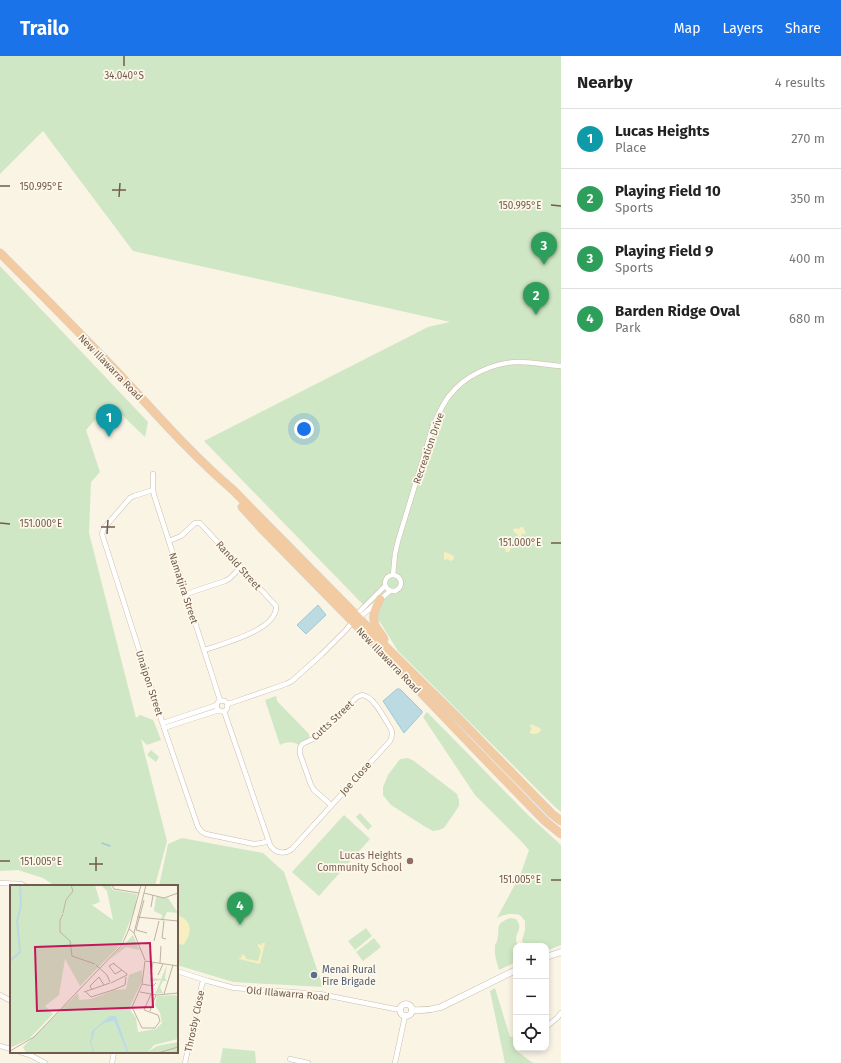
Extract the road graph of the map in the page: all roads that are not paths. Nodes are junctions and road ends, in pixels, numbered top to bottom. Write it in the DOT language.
graph roads {
  1 [pos="0,253"];
  2 [pos="561,366"];
  3 [pos="153,474"];
  4 [pos="153,490"];
  5 [pos="169,541"];
  6 [pos="241,567"];
  7 [pos="393,574"];
  8 [pos="385,586"];
  9 [pos="390,591"];
  10 [pos="186,594"];
  11 [pos="380,599"];
  12 [pos="356,618"];
  13 [pos="204,650"];
  14 [pos="389,650"];
  15 [pos="362,695"];
  16 [pos="220,700"];
  17 [pos="217,704"];
  18 [pos="228,704"];
  19 [pos="219,710"];
  20 [pos="224,711"];
  21 [pos="163,723"];
  22 [pos="164,728"];
  23 [pos="331,805"];
  24 [pos="561,821"];
  25 [pos="561,834"];
  26 [pos="268,841"];
  27 [pos="0,883"];
  28 [pos="20,885"];
  29 [pos="561,952"];
  30 [pos="549,956"];
  31 [pos="178,971"];
  32 [pos="513,971"];
  33 [pos="204,980"];
  34 [pos="0,995"];
  35 [pos="10,1000"];
  36 [pos="401,1009"];
  37 [pos="412,1010"];
  38 [pos="561,1013"];
  39 [pos="405,1016"];
  40 [pos="549,1025"];
  41 [pos="0,1046"];
  42 [pos="10,1049"];
  43 [pos="23,1053"];
  44 [pos="114,1053"];
  45 [pos="290,1059"];
  46 [pos="45,1063"];
  47 [pos="112,1063"];
  48 [pos="185,1063"];
  49 [pos="308,1063"];
  50 [pos="395,1063"];
  1 -- 12 [label="highway, New Illawarra Road"];
  2 -- 7 [label="street, Recreation Drive"];
  3 -- 4 [label="street, Namatjira Street"];
  4 -- 5 [label="street, Namatjira Street"];
  4 -- 21 [label="street, Unaipon Street"];
  5 -- 6 [label="street, Ranold Street"];
  5 -- 10 [label="street, Namatjira Street"];
  6 -- 10 [label="street"];
  6 -- 13 [label="street, Ranold Street"];
  7 -- 8 [label="street"];
  7 -- 9 [label="street"];
  8 -- 9 [label="street"];
  8 -- 12 [label="street"];
  9 -- 11 [label="street"];
  10 -- 13 [label="street, Namatjira Street"];
  11 -- 12 [label="street"];
  11 -- 14 [label="highway"];
  12 -- 14 [label="highway, New Illawarra Road"];
  12 -- 18 [label="street"];
  12 -- 25 [label="highway, New Illawarra Road"];
  13 -- 16 [label="street, Namatjira Street"];
  14 -- 24 [label="highway, New Illawarra Road"];
  15 -- 23 [label="street, Joe Close"];
  15 -- 23 [label="street, Cutts Street"];
  16 -- 17 [label="street"];
  16 -- 18 [label="street"];
  17 -- 19 [label="street"];
  17 -- 21 [label="street"];
  18 -- 20 [label="street"];
  19 -- 20 [label="street"];
  19 -- 22 [label="street"];
  20 -- 26 [label="street"];
  21 -- 22 [label="street, Unaipon Street"];
  22 -- 26 [label="street, Unaipon Street"];
  23 -- 26 [label="street, Joe Close"];
  27 -- 28 [label="street"];
  29 -- 30 [label="street"];
  31 -- 33 [label="street, Old Illawarra Road"];
  32 -- 37 [label="street"];
  33 -- 36 [label="street, Old Illawarra Road"];
  33 -- 48 [label="street, Throsby Close"];
  34 -- 35 [label="street"];
  36 -- 37 [label="street"];
  36 -- 39 [label="street"];
  37 -- 39 [label="street"];
  38 -- 40 [label="street"];
  39 -- 50 [label="street"];
  41 -- 42 [label="street"];
  43 -- 46 [label="street"];
  44 -- 47 [label="street"];
  45 -- 49 [label="street"];
}
